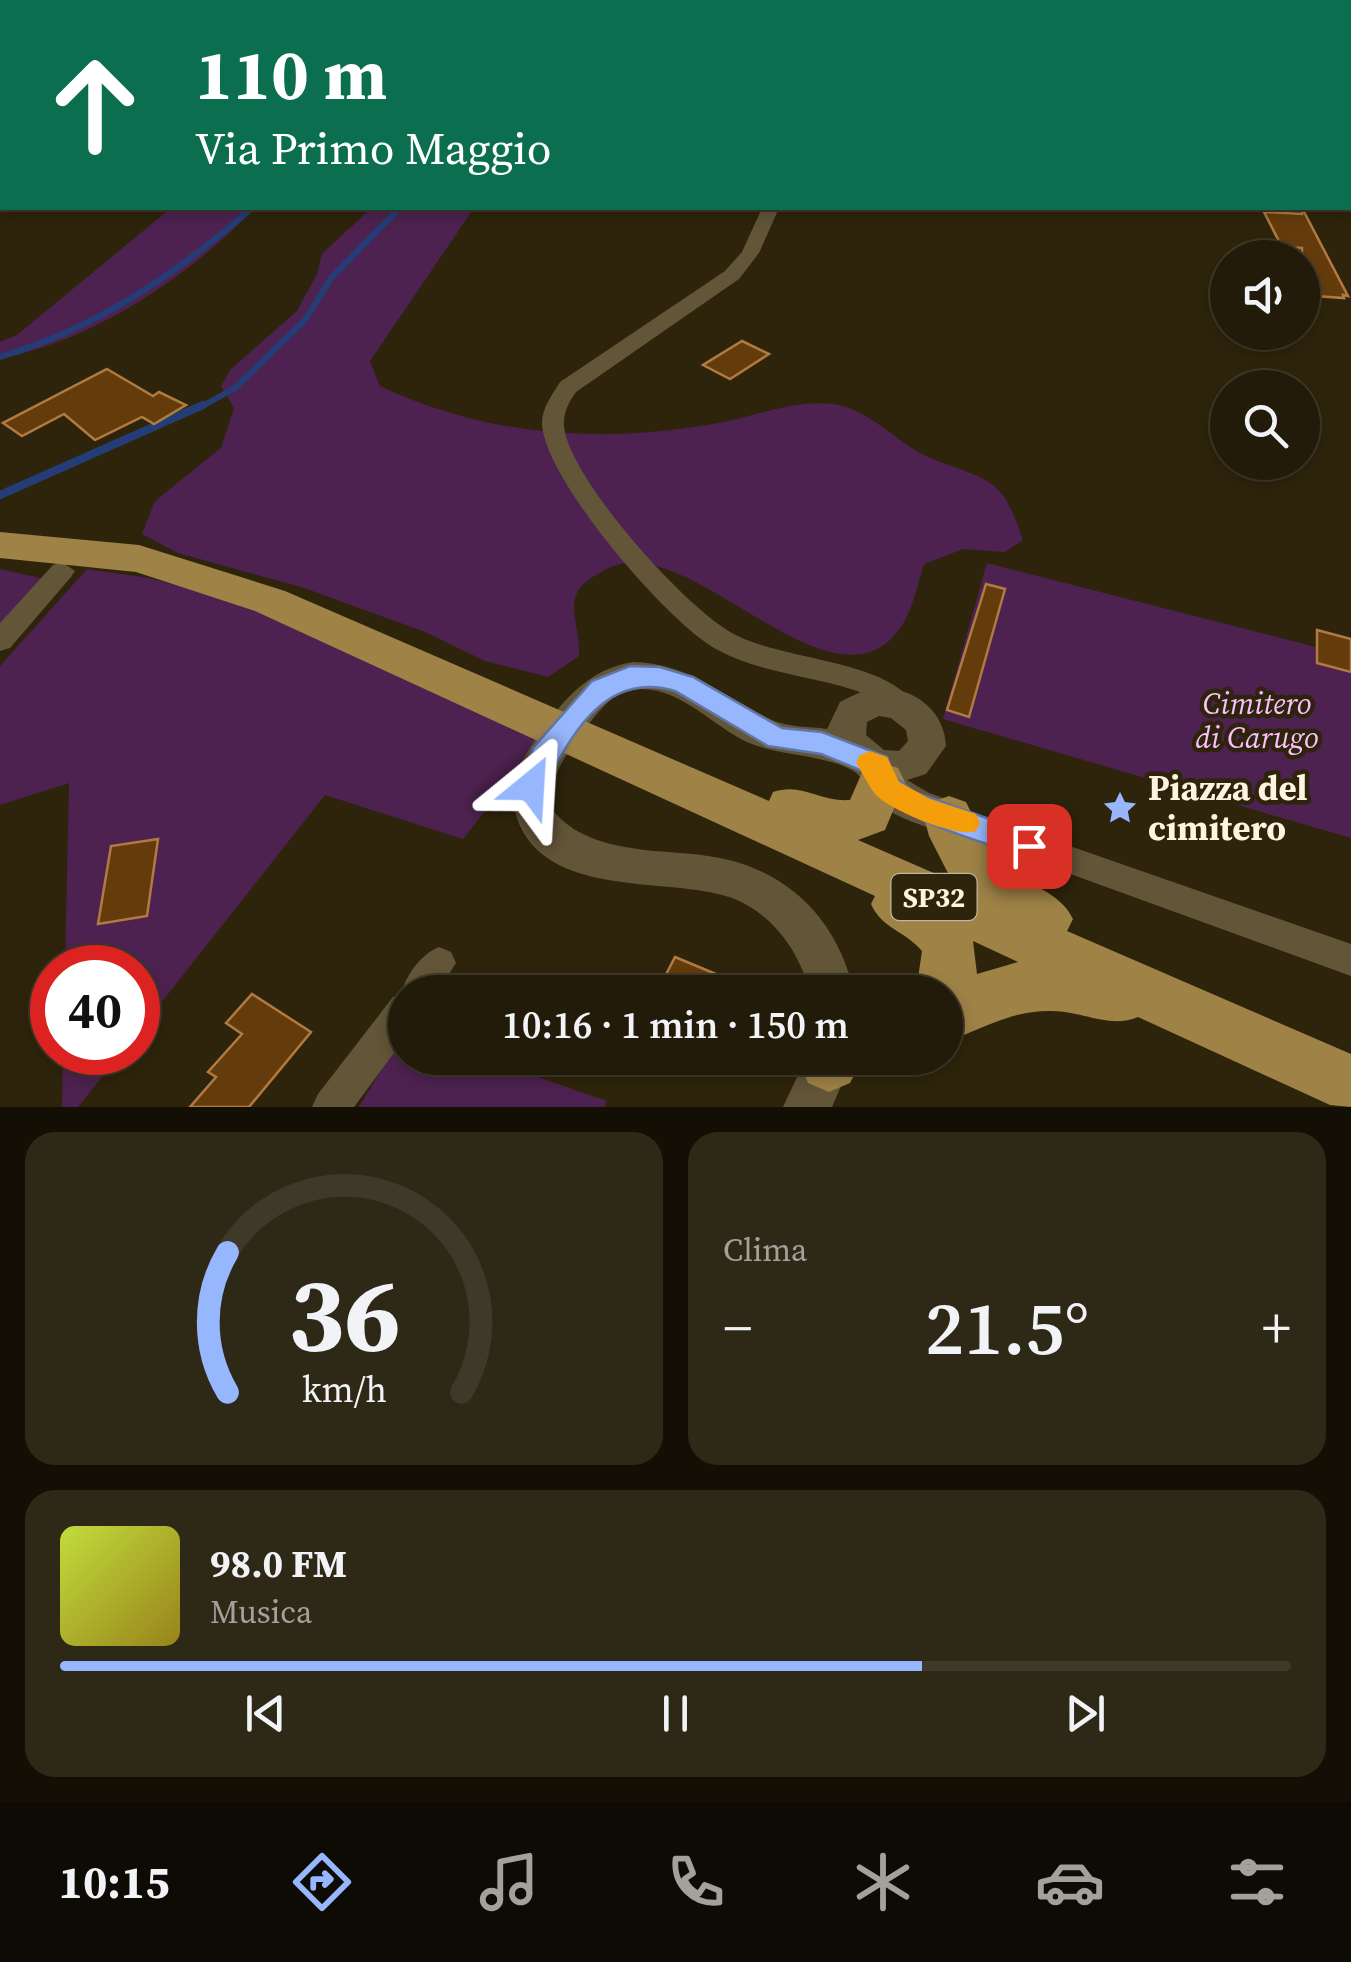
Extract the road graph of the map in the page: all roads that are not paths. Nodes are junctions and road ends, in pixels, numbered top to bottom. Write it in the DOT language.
graph roads {
  1 [pos="769,210"];
  2 [pos="33,554"];
  3 [pos="0,641"];
  4 [pos="818,673"];
  5 [pos="900,705"];
  6 [pos="592,724"];
  7 [pos="928,746"];
  8 [pos="856,749"];
  9 [pos="670,778"];
  10 [pos="949,817"];
  11 [pos="1351,960"];
  12 [pos="439,963"];
  13 [pos="430,975"];
  14 [pos="827,975"];
  15 [pos="948,975"];
  16 [pos="963,1007"];
  17 [pos="1207,1019"];
  18 [pos="388,1032"];
  19 [pos="1351,1084"];
  20 [pos="331,1107"];
  1 -- 4 [label="street"];
  2 -- 3 [label="street"];
  2 -- 6 [label="main road, SP32"];
  4 -- 5 [label="street"];
  4 -- 8 [label="street"];
  5 -- 7 [label="street"];
  5 -- 8 [label="street"];
  6 -- 8 [label="street"];
  6 -- 8 [label="main road"];
  6 -- 9 [label="main road, SP32"];
  6 -- 14 [label="street"];
  7 -- 8 [label="street"];
  7 -- 10 [label="street"];
  8 -- 10 [label="street"];
  9 -- 15 [label="main road"];
  9 -- 17 [label="main road, SP32"];
  10 -- 11 [label="street"];
  10 -- 17 [label="main road"];
  12 -- 13 [label="street"];
  16 -- 17 [label="main road"];
  17 -- 19 [label="main road, SP32"];
  18 -- 20 [label="street"];
}
